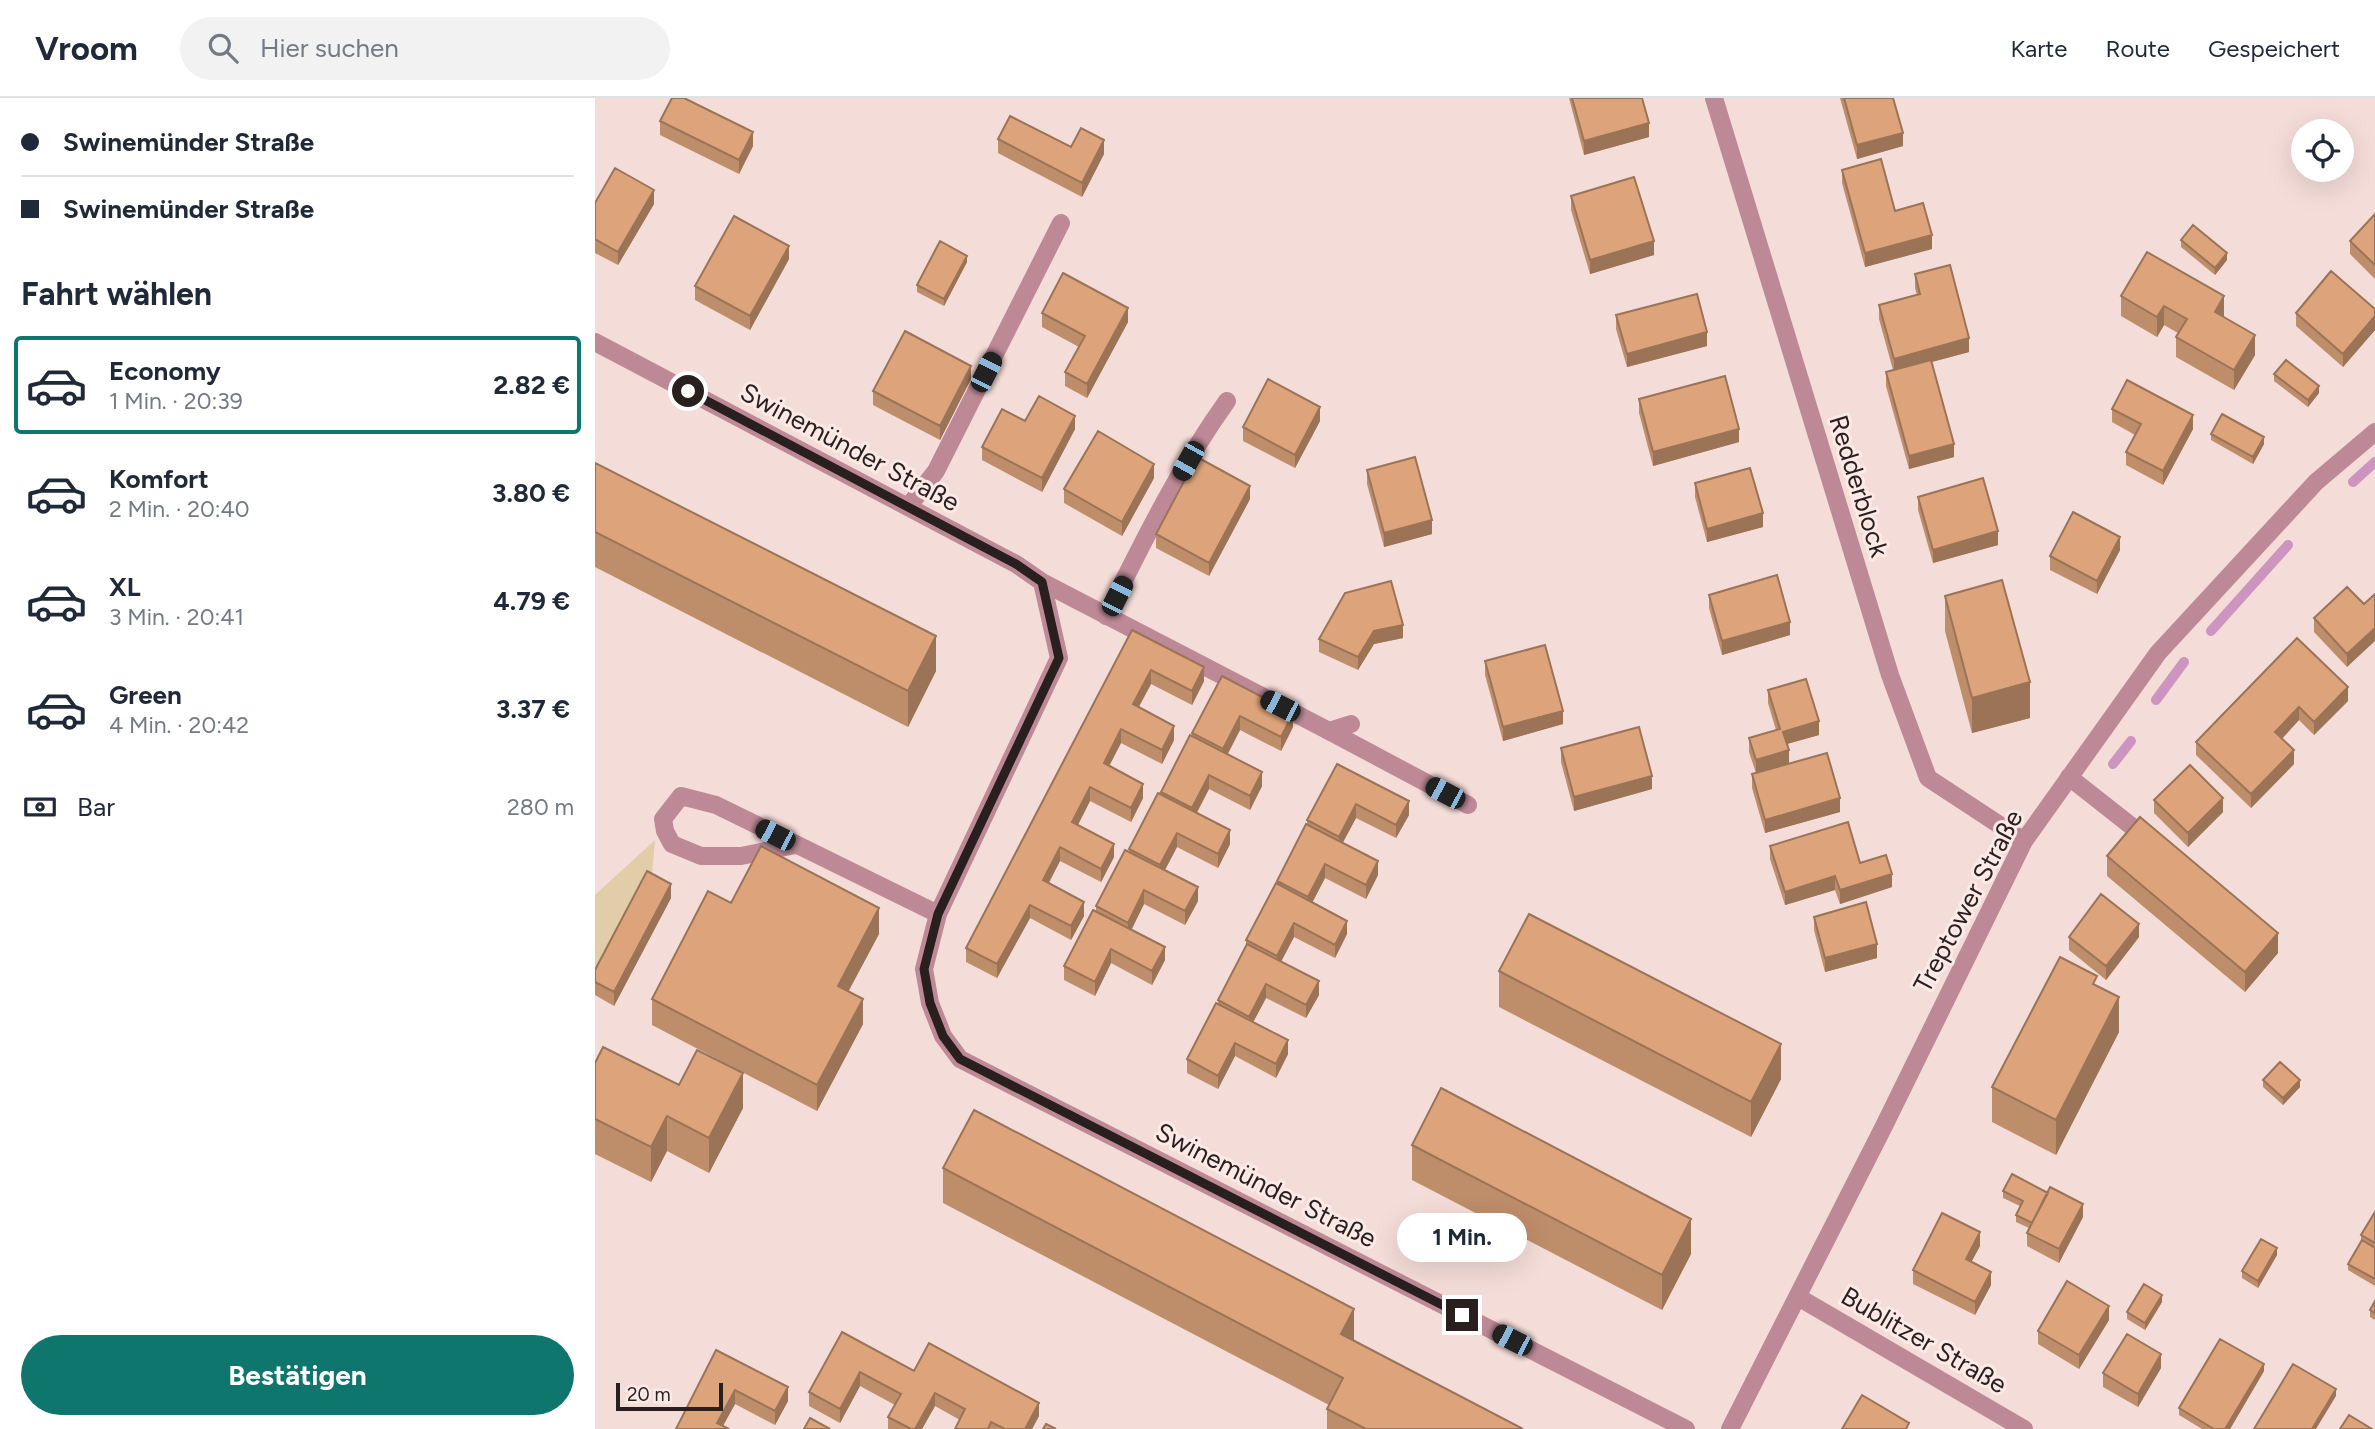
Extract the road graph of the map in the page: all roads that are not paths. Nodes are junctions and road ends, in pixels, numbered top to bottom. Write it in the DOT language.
graph roads {
  1 [pos="1714,98"];
  2 [pos="1061,223"];
  3 [pos="595,342"];
  4 [pos="1227,401"];
  5 [pos="2375,432"];
  6 [pos="908,507"];
  7 [pos="1042,582"];
  8 [pos="1107,616"];
  9 [pos="1351,724"];
  10 [pos="1329,731"];
  11 [pos="2069,777"];
  12 [pos="1468,805"];
  13 [pos="2024,841"];
  14 [pos="2153,843"];
  15 [pos="795,845"];
  16 [pos="938,914"];
  17 [pos="1798,1297"];
  18 [pos="1686,1429"];
  19 [pos="1730,1429"];
  20 [pos="2024,1429"];
  1 -- 13 [label="street, Redderblock"];
  2 -- 6 [label="street"];
  3 -- 6 [label="street, Swinemünder Straße"];
  4 -- 8 [label="street"];
  5 -- 11 [label="street, Treptower Straße"];
  6 -- 7 [label="street, Swinemünder Straße"];
  7 -- 8 [label="street, Swinemünder Straße"];
  7 -- 16 [label="street, Swinemünder Straße"];
  8 -- 10 [label="street, Swinemünder Straße"];
  9 -- 10 [label="street"];
  10 -- 12 [label="street, Swinemünder Straße"];
  11 -- 13 [label="street, Treptower Straße"];
  11 -- 14 [label="street"];
  13 -- 17 [label="street, Treptower Straße"];
  15 -- 15 [label="street"];
  15 -- 16 [label="street"];
  16 -- 18 [label="street, Swinemünder Straße"];
  17 -- 19 [label="street, Treptower Straße"];
  17 -- 20 [label="street, Bublitzer Straße"];
}
